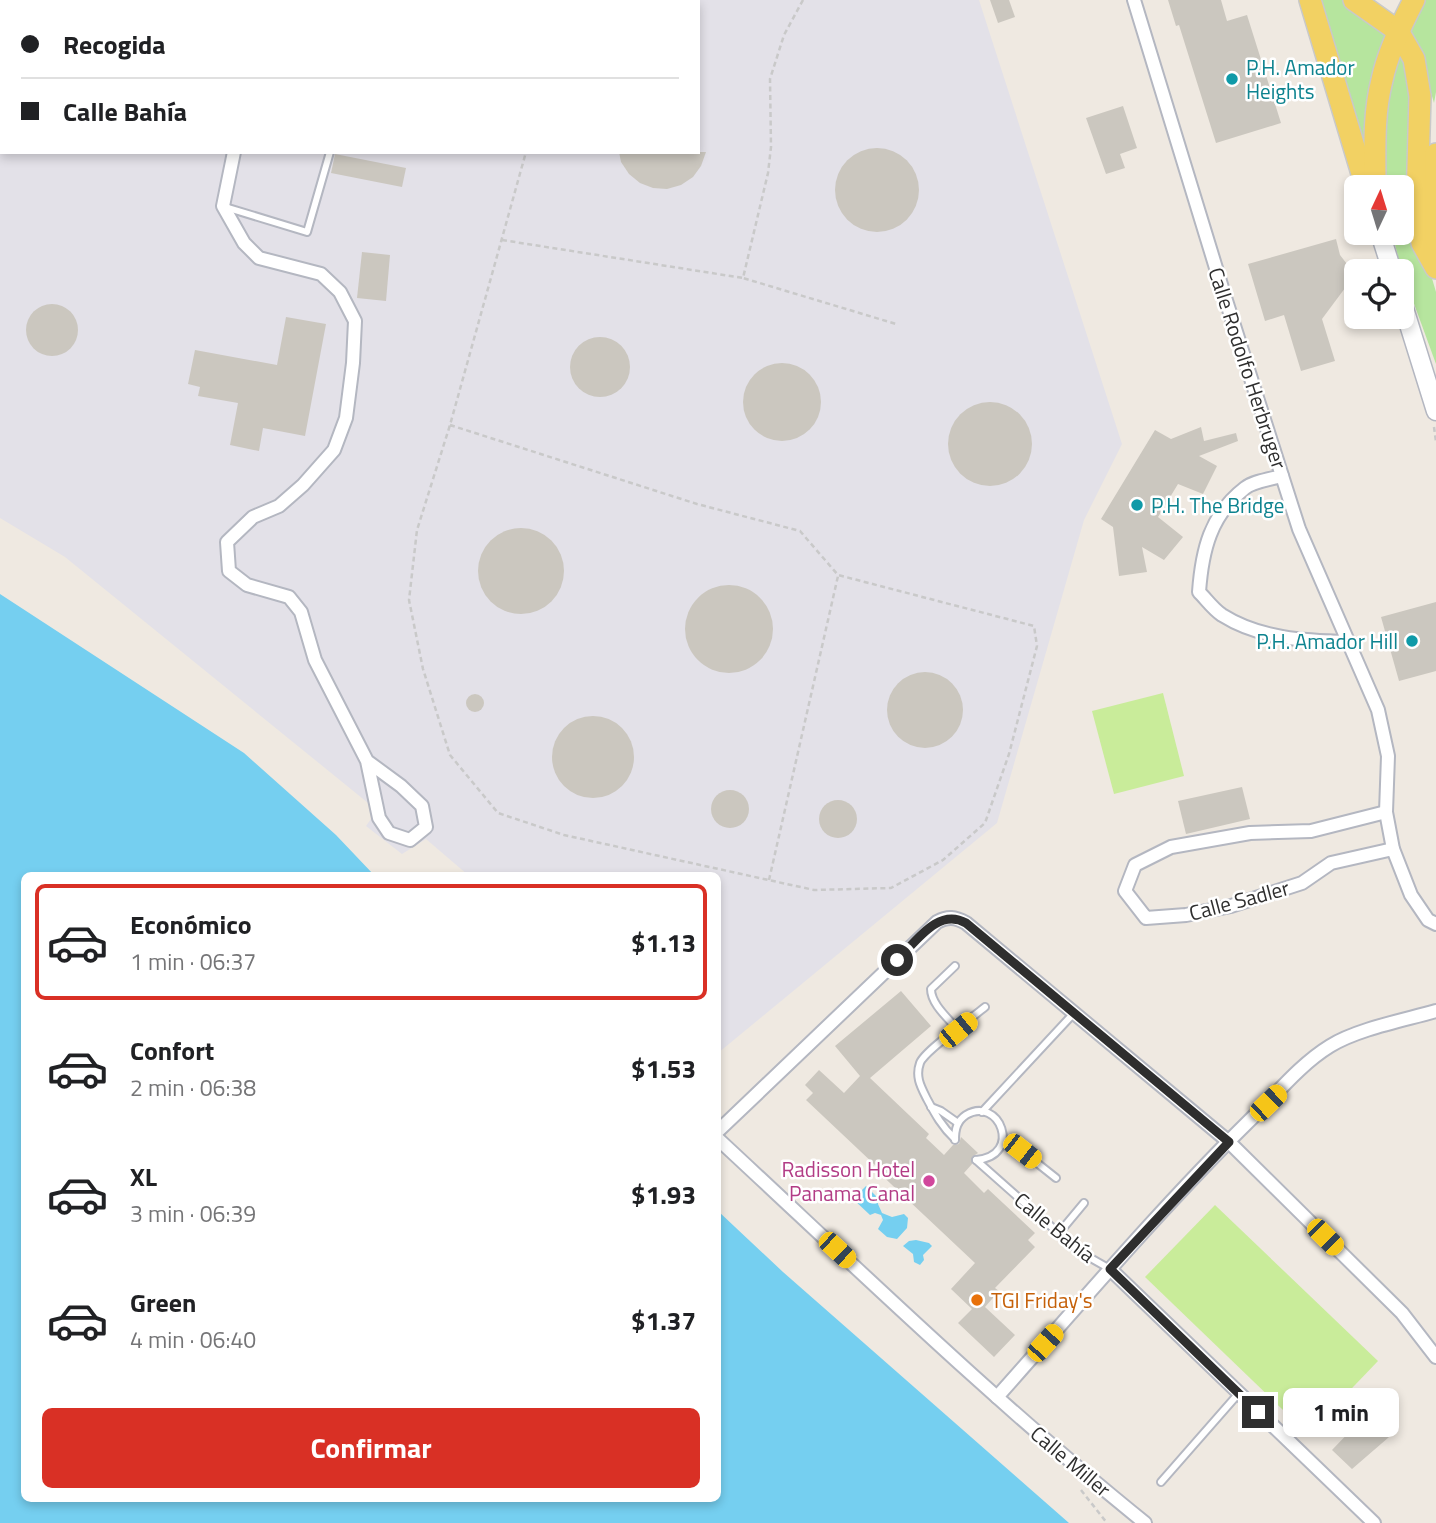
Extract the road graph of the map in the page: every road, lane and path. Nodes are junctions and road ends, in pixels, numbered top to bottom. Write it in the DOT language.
graph roads {
  1 [pos="803,0"];
  2 [pos="1134,0"];
  3 [pos="1310,0"];
  4 [pos="1354,0"];
  5 [pos="1414,0"];
  6 [pos="1398,31"];
  7 [pos="1436,153"];
  8 [pos="234,154"];
  9 [pos="330,154"];
  10 [pos="525,154"];
  11 [pos="1362,175"];
  12 [pos="1375,175"];
  13 [pos="223,206"];
  14 [pos="502,240"];
  15 [pos="1436,240"];
  16 [pos="1436,268"];
  17 [pos="743,278"];
  18 [pos="896,324"];
  19 [pos="1410,329"];
  20 [pos="1436,411"];
  21 [pos="450,425"];
  22 [pos="1436,425"];
  23 [pos="1436,442"];
  24 [pos="1282,476"];
  25 [pos="838,575"];
  26 [pos="1349,642"];
  27 [pos="367,761"];
  28 [pos="1386,813"];
  29 [pos="1393,849"];
  30 [pos="769,880"];
  31 [pos="1436,924"];
  32 [pos="955,967"];
  33 [pos="985,1007"];
  34 [pos="1436,1011"];
  35 [pos="1074,1013"];
  36 [pos="958,1030"];
  37 [pos="931,1107"];
  38 [pos="982,1112"];
  39 [pos="958,1123"];
  40 [pos="721,1128"];
  41 [pos="721,1142"];
  42 [pos="1229,1142"];
  43 [pos="1002,1144"];
  44 [pos="1056,1178"];
  45 [pos="1084,1203"];
  46 [pos="1059,1233"];
  47 [pos="1110,1269"];
  48 [pos="1436,1357"];
  49 [pos="1239,1393"];
  50 [pos="997,1397"];
  51 [pos="1161,1482"];
  52 [pos="1146,1523"];
  53 [pos="1374,1523"];
  1 -- 17 [label="path"];
  2 -- 24 [label="street, Calle Rodolfo Herbruger"];
  3 -- 11 [label="main road"];
  4 -- 6 [label="main road"];
  5 -- 6 [label="main road"];
  6 -- 12 [label="main road"];
  6 -- 16 [label="main road"];
  7 -- 15 [label="main road"];
  8 -- 13 [label="street"];
  9 -- 13 [label="lane"];
  10 -- 14 [label="path"];
  13 -- 27 [label="street"];
  14 -- 17 [label="path"];
  14 -- 21 [label="path"];
  17 -- 18 [label="path"];
  19 -- 20 [label="main road"];
  21 -- 25 [label="path"];
  21 -- 30 [label="path"];
  22 -- 23 [label="path"];
  24 -- 26 [label="street, Calle Rodolfo Herbruger"];
  24 -- 26 [label="street"];
  25 -- 30 [label="path"];
  25 -- 30 [label="path"];
  26 -- 28 [label="street, Calle Rodolfo Herbruger"];
  27 -- 27 [label="street"];
  28 -- 29 [label="street, Calle Rodolfo Herbruger"];
  28 -- 29 [label="street, Calle Sadler"];
  29 -- 31 [label="street, Calle Rodolfo Herbruger"];
  32 -- 36 [label="lane"];
  33 -- 36 [label="lane"];
  34 -- 42 [label="street"];
  35 -- 38 [label="lane"];
  35 -- 40 [label="street"];
  35 -- 42 [label="street"];
  36 -- 37 [label="lane"];
  37 -- 39 [label="lane"];
  37 -- 39 [label="lane"];
  38 -- 39 [label="lane"];
  38 -- 43 [label="lane"];
  41 -- 50 [label="street, Calle Miller"];
  42 -- 47 [label="street"];
  42 -- 48 [label="street"];
  43 -- 44 [label="lane"];
  43 -- 46 [label="lane, Calle Bahía"];
  45 -- 46 [label="lane"];
  46 -- 47 [label="lane, Calle Bahía"];
  47 -- 49 [label="street, Calle Bahía"];
  47 -- 50 [label="street"];
  49 -- 51 [label="lane"];
  49 -- 53 [label="street, Calle Bahía"];
  50 -- 52 [label="street, Calle Miller"];
}
